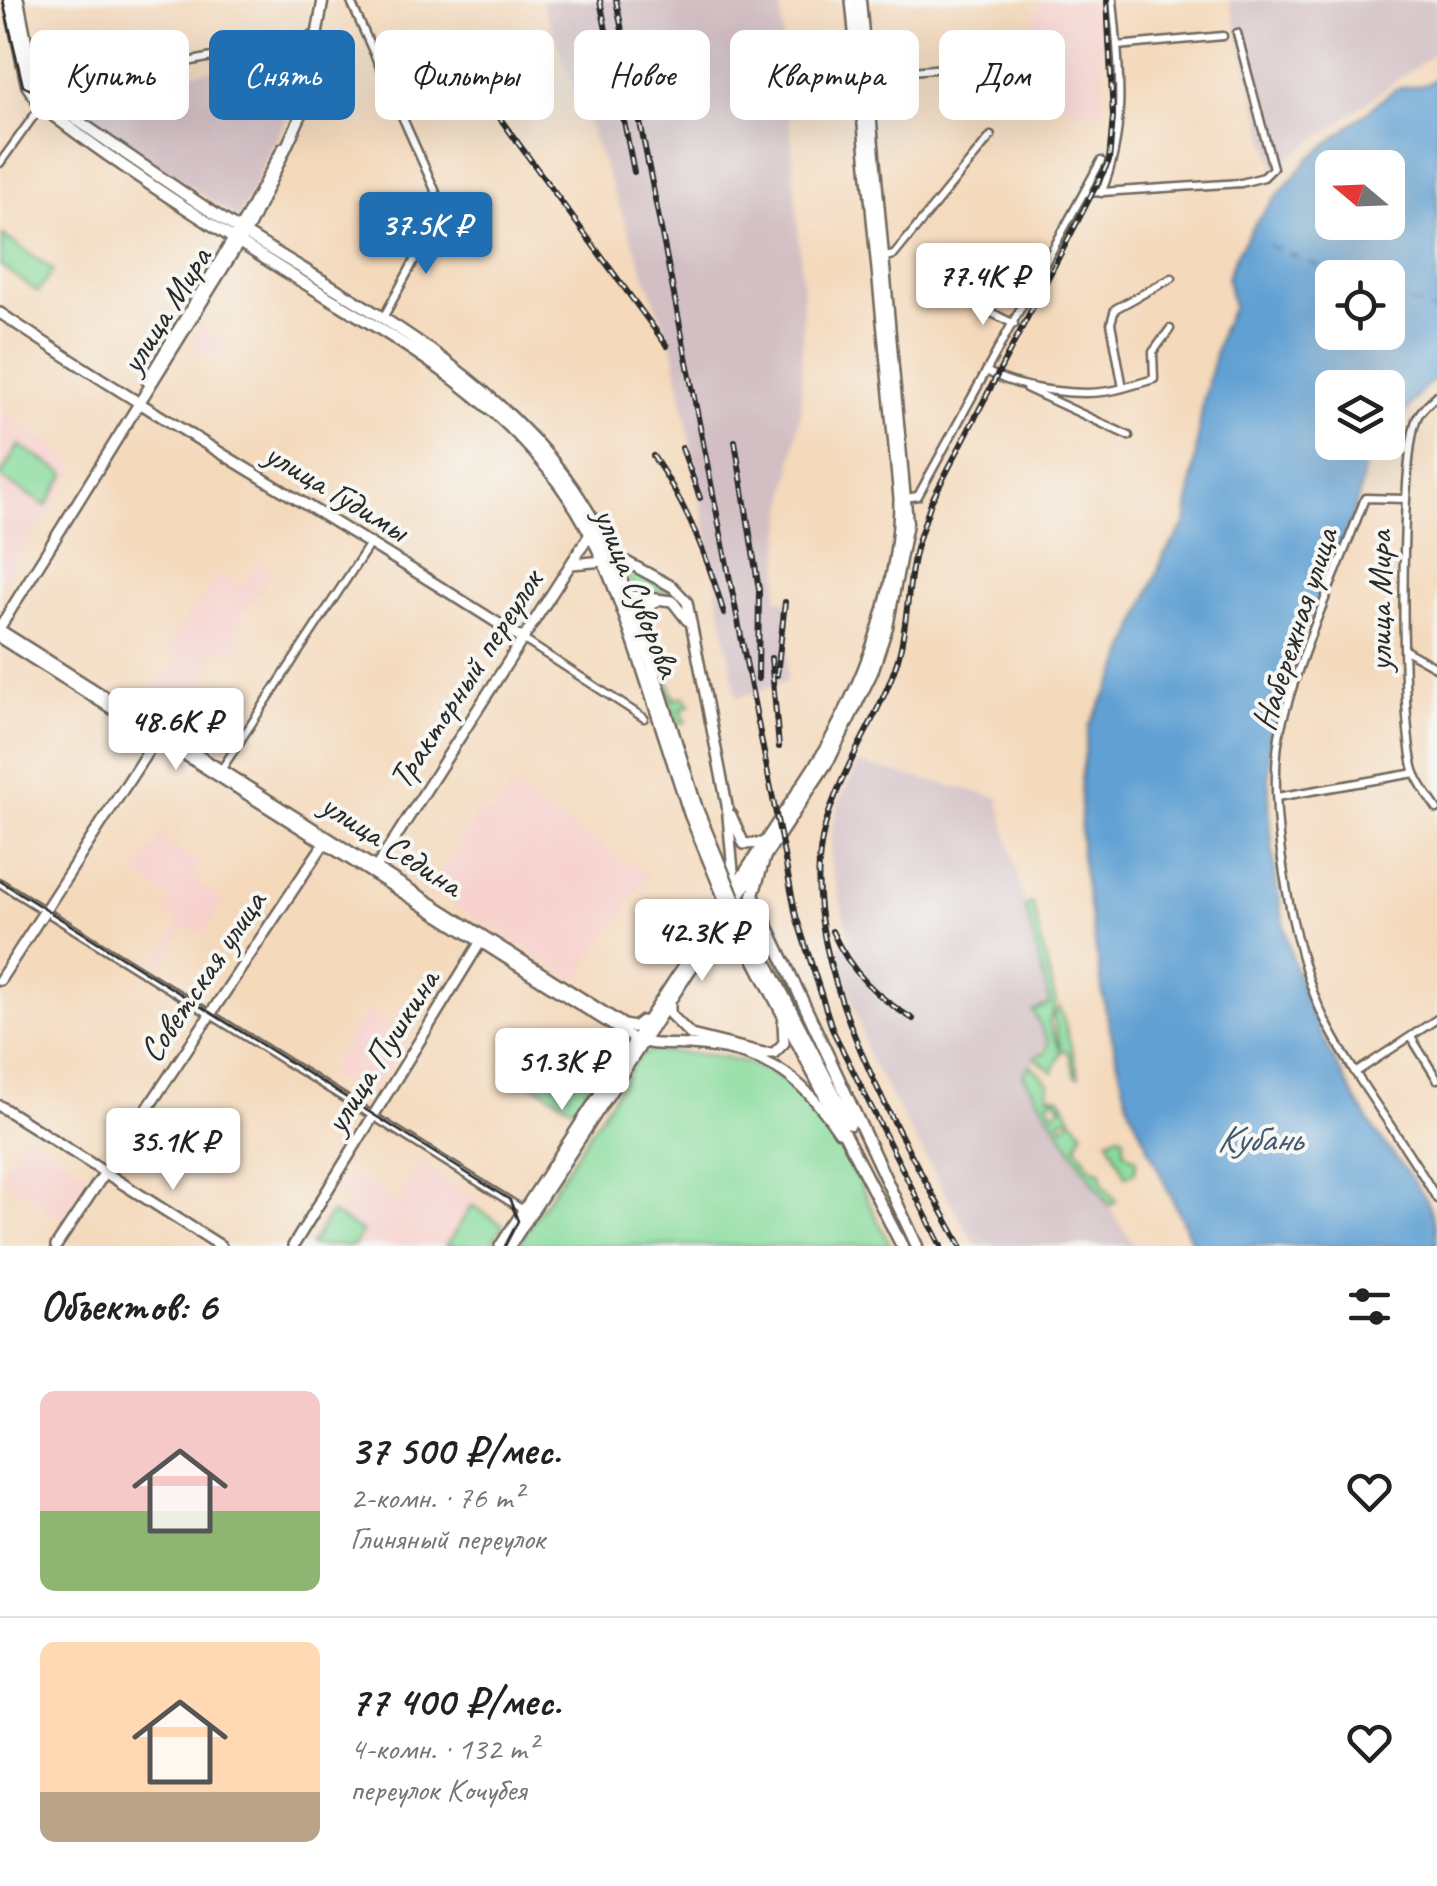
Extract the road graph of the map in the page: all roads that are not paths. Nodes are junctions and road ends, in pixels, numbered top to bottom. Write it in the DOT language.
graph roads {
  1 [pos="9,0"];
  2 [pos="18,0"];
  3 [pos="320,0"];
  4 [pos="350,0"];
  5 [pos="851,0"];
  6 [pos="860,0"];
  7 [pos="1113,0"];
  8 [pos="316,30"];
  9 [pos="862,30"];
  10 [pos="1237,33"];
  11 [pos="1223,36"];
  12 [pos="1118,46"];
  13 [pos="30,62"];
  14 [pos="30,90"];
  15 [pos="31,120"];
  16 [pos="62,120"];
  17 [pos="80,120"];
  18 [pos="294,120"];
  19 [pos="869,120"];
  20 [pos="992,136"];
  21 [pos="1101,160"];
  22 [pos="0,163"];
  23 [pos="1087,193"];
  24 [pos="1101,193"];
  25 [pos="240,236"];
  26 [pos="880,258"];
  27 [pos="1172,278"];
  28 [pos="968,301"];
  29 [pos="0,313"];
  30 [pos="380,323"];
  31 [pos="1014,324"];
  32 [pos="1170,329"];
  33 [pos="986,371"];
  34 [pos="1020,385"];
  35 [pos="1123,388"];
  36 [pos="1437,395"];
  37 [pos="136,403"];
  38 [pos="1129,436"];
  39 [pos="903,498"];
  40 [pos="1406,499"];
  41 [pos="594,532"];
  42 [pos="371,541"];
  43 [pos="607,557"];
  44 [pos="572,564"];
  45 [pos="678,591"];
  46 [pos="622,594"];
  47 [pos="661,600"];
  48 [pos="675,602"];
  49 [pos="0,616"];
  50 [pos="636,620"];
  51 [pos="0,629"];
  52 [pos="694,636"];
  53 [pos="0,638"];
  54 [pos="524,640"];
  55 [pos="1405,650"];
  56 [pos="646,663"];
  57 [pos="1437,668"];
  58 [pos="644,718"];
  59 [pos="159,734"];
  60 [pos="219,773"];
  61 [pos="1414,773"];
  62 [pos="1277,797"];
  63 [pos="727,806"];
  64 [pos="1437,809"];
  65 [pos="770,834"];
  66 [pos="326,840"];
  67 [pos="766,856"];
  68 [pos="374,871"];
  69 [pos="0,883"];
  70 [pos="734,884"];
  71 [pos="45,912"];
  72 [pos="482,940"];
  73 [pos="0,980"];
  74 [pos="671,996"];
  75 [pos="781,1006"];
  76 [pos="652,1012"];
  77 [pos="208,1016"];
  78 [pos="1437,1019"];
  79 [pos="1410,1036"];
  80 [pos="637,1040"];
  81 [pos="1355,1072"];
  82 [pos="1437,1079"];
  83 [pos="0,1106"];
  84 [pos="373,1116"];
  85 [pos="849,1146"];
  86 [pos="104,1172"];
  87 [pos="1437,1199"];
  88 [pos="526,1212"];
  89 [pos="901,1214"];
  90 [pos="56,1246"];
  91 [pos="221,1246"];
  92 [pos="292,1246"];
  93 [pos="500,1246"];
  94 [pos="510,1246"];
  95 [pos="902,1246"];
  96 [pos="917,1246"];
  1 -- 14 [label="main road"];
  2 -- 13 [label="main road"];
  3 -- 8 [label="street, улица Мира"];
  4 -- 30 [label="street"];
  5 -- 26 [label="street"];
  6 -- 9 [label="main road"];
  7 -- 12 [label="street"];
  10 -- 24 [label="street"];
  11 -- 12 [label="street"];
  12 -- 24 [label="street"];
  15 -- 22 [label="street"];
  16 -- 25 [label="main road, улица Суворова"];
  17 -- 25 [label="main road, улица Суворова"];
  18 -- 25 [label="street, улица Мира"];
  19 -- 26 [label="main road"];
  20 -- 26 [label="street"];
  21 -- 23 [label="street"];
  23 -- 24 [label="street"];
  23 -- 31 [label="street"];
  25 -- 30 [label="main road, улица Суворова"];
  25 -- 37 [label="street, улица Мира"];
  26 -- 39 [label="main road"];
  27 -- 35 [label="street"];
  28 -- 31 [label="street"];
  29 -- 37 [label="street, улица Гудимы"];
  30 -- 41 [label="main road, улица Суворова"];
  31 -- 33 [label="street"];
  32 -- 35 [label="street"];
  33 -- 34 [label="street"];
  33 -- 39 [label="street"];
  34 -- 35 [label="street"];
  34 -- 38 [label="street"];
  36 -- 40 [label="street, улица Мира"];
  37 -- 42 [label="street, улица Гудимы"];
  37 -- 49 [label="street, улица Мира"];
  37 -- 51 [label="street, улица Мира"];
  39 -- 65 [label="street"];
  39 -- 67 [label="main road"];
  40 -- 55 [label="street, улица Мира"];
  40 -- 62 [label="street, Набережная улица"];
  41 -- 43 [label="main road, улица Суворова"];
  41 -- 44 [label="street, Тракторный переулок"];
  42 -- 54 [label="street, улица Гудимы"];
  42 -- 60 [label="street"];
  43 -- 44 [label="street, Тракторный переулок"];
  43 -- 45 [label="street"];
  43 -- 46 [label="main road, улица Суворова"];
  44 -- 54 [label="street, Тракторный переулок"];
  45 -- 48 [label="street"];
  45 -- 52 [label="street, улица Суворова"];
  46 -- 47 [label="street"];
  46 -- 50 [label="main road, улица Суворова"];
  46 -- 56 [label="main road, улица Суворова"];
  47 -- 48 [label="street"];
  47 -- 50 [label="street"];
  48 -- 52 [label="street"];
  50 -- 56 [label="main road, улица Суворова"];
  51 -- 59 [label="street, улица Седина"];
  52 -- 63 [label="street, улица Суворова"];
  53 -- 59 [label="street, улица Седина"];
  54 -- 58 [label="street, улица Гудимы"];
  54 -- 68 [label="street, Тракторный переулок"];
  55 -- 57 [label="street"];
  55 -- 61 [label="street, улица Мира"];
  56 -- 75 [label="main road, улица Суворова, bridge"];
  59 -- 60 [label="street, улица Седина"];
  59 -- 71 [label="street"];
  60 -- 66 [label="street, улица Седина"];
  61 -- 62 [label="street"];
  61 -- 64 [label="street, улица Мира"];
  62 -- 81 [label="street, Набережная улица"];
  63 -- 65 [label="street"];
  63 -- 70 [label="street, улица Суворова"];
  65 -- 70 [label="street"];
  66 -- 68 [label="street, улица Седина"];
  66 -- 77 [label="street, Советская улица"];
  67 -- 74 [label="street"];
  67 -- 89 [label="main road, улица Суворова"];
  68 -- 72 [label="street, улица Седина"];
  69 -- 71 [label="street"];
  70 -- 76 [label="street"];
  71 -- 73 [label="street"];
  71 -- 77 [label="street"];
  72 -- 76 [label="street, улица Седина"];
  72 -- 80 [label="street, улица Седина"];
  72 -- 84 [label="street, улица Пушкина"];
  74 -- 75 [label="street"];
  74 -- 80 [label="street"];
  75 -- 85 [label="main road, улица Суворова"];
  75 -- 89 [label="main road, улица Суворова"];
  76 -- 80 [label="street"];
  77 -- 84 [label="street"];
  77 -- 86 [label="street, Советская улица"];
  78 -- 79 [label="street"];
  79 -- 81 [label="street"];
  79 -- 82 [label="street"];
  80 -- 85 [label="street"];
  80 -- 88 [label="street"];
  81 -- 87 [label="street, Набережная улица"];
  83 -- 86 [label="street"];
  84 -- 88 [label="street"];
  84 -- 92 [label="street, улица Пушкина"];
  85 -- 95 [label="main road, улица Суворова"];
  86 -- 90 [label="street, Советская улица"];
  86 -- 91 [label="street"];
  88 -- 93 [label="street"];
  88 -- 94 [label="street"];
  89 -- 96 [label="main road, улица Суворова"];
}
